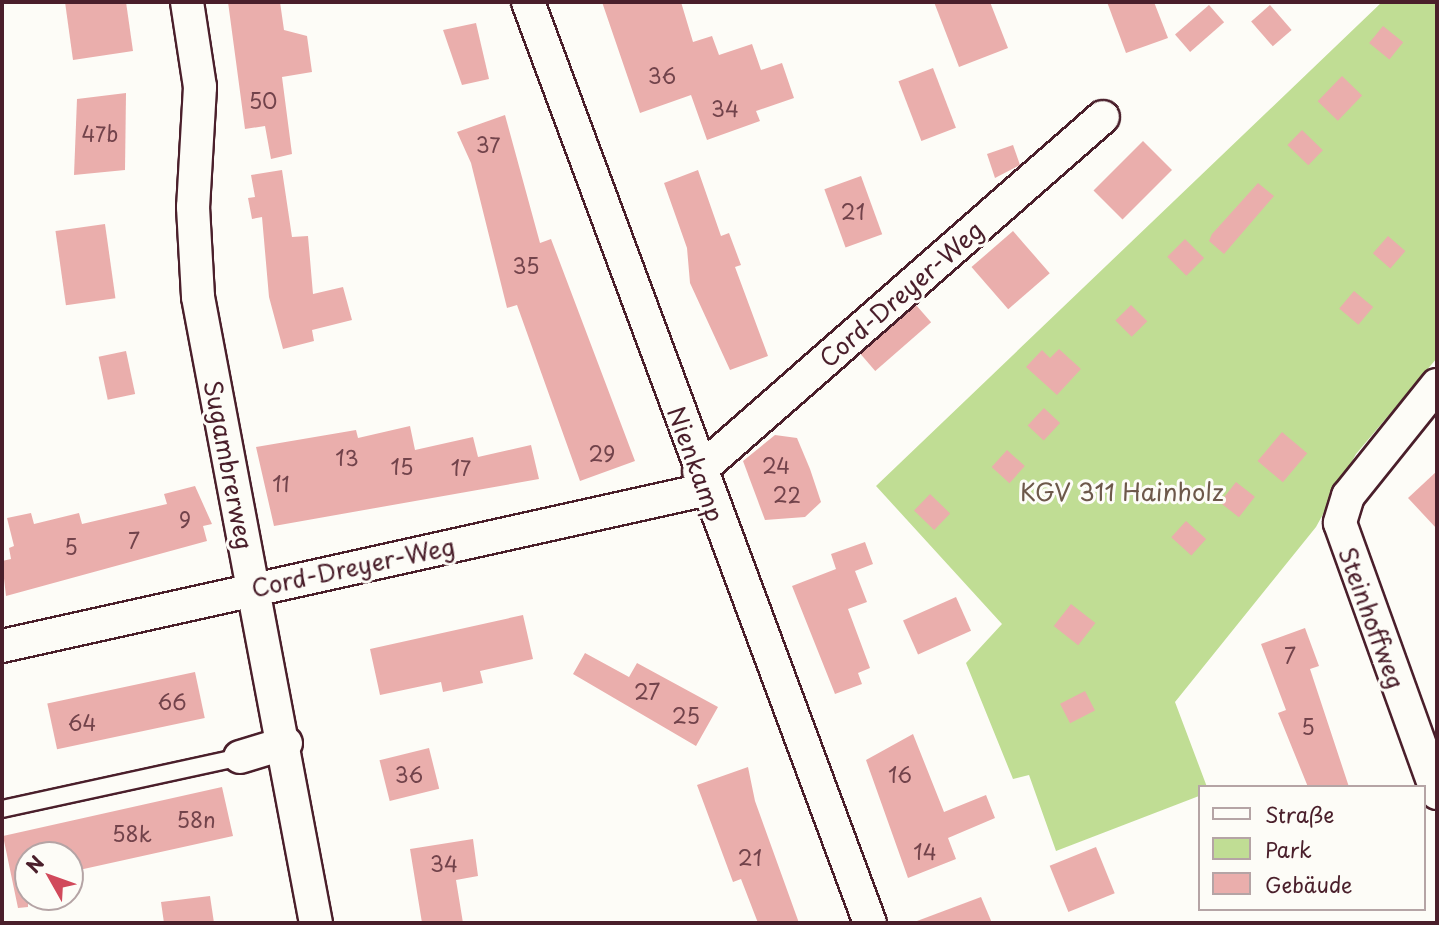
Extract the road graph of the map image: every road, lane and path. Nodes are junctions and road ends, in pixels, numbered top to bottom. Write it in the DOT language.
graph roads {
  1 [pos="187,2"];
  2 [pos="528,2"];
  3 [pos="1103,117"];
  4 [pos="1437,385"];
  5 [pos="701,480"];
  6 [pos="254,589"];
  7 [pos="2,646"];
  8 [pos="286,743"];
  9 [pos="240,757"];
  10 [pos="1437,793"];
  11 [pos="2,809"];
  12 [pos="316,923"];
  13 [pos="870,923"];
  1 -- 6 [label="street, Sugambrerweg"];
  2 -- 5 [label="street, Nienkamp"];
  3 -- 5 [label="street, Cord-Dreyer-Weg"];
  4 -- 10 [label="street, Steinhoffweg"];
  5 -- 6 [label="street, Cord-Dreyer-Weg"];
  5 -- 13 [label="street, Nienkamp"];
  6 -- 7 [label="street, Cord-Dreyer-Weg"];
  6 -- 8 [label="street, Sugambrerweg"];
  8 -- 9 [label="street"];
  8 -- 12 [label="street, Sugambrerweg"];
  9 -- 11 [label="lane"];
}
